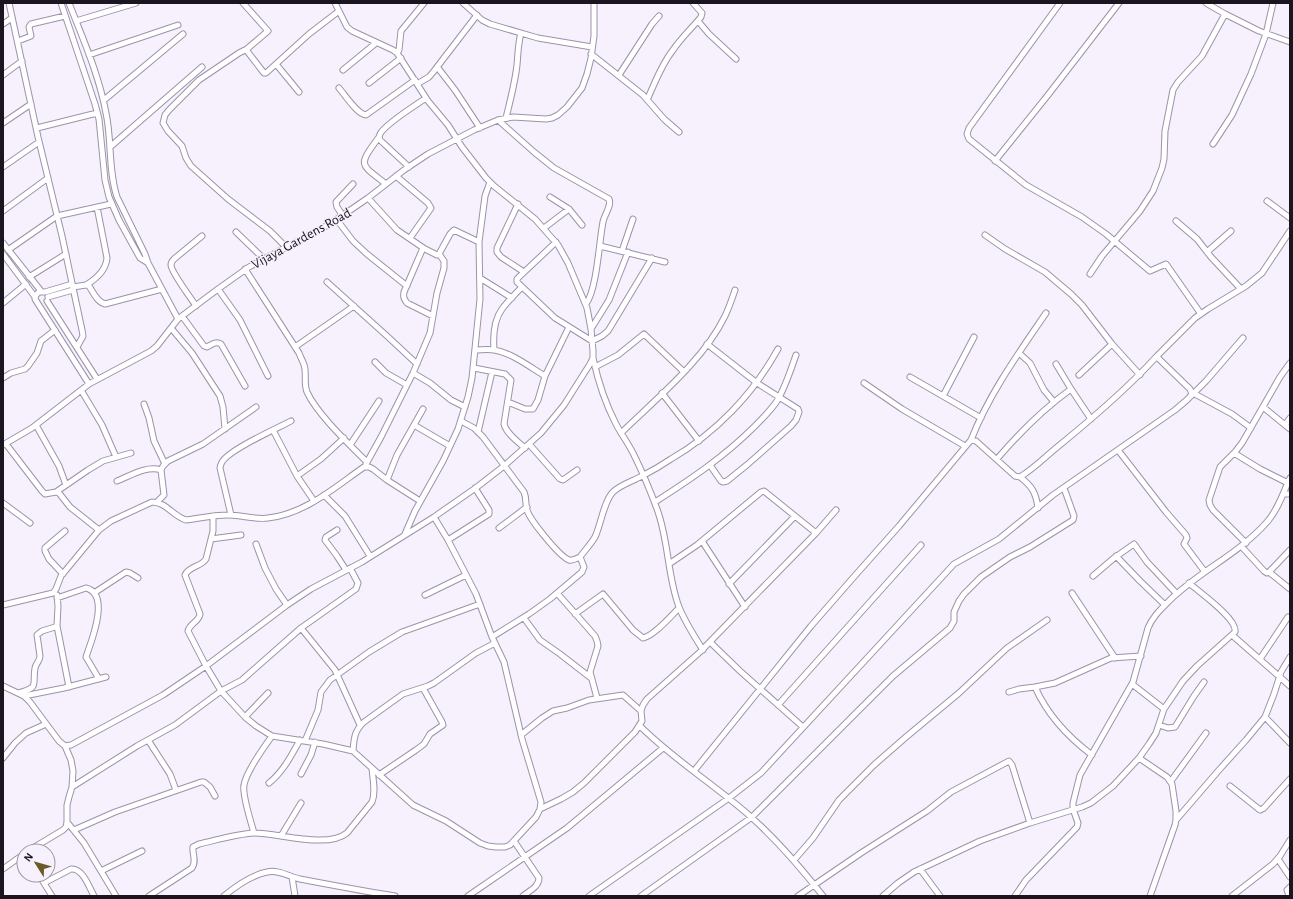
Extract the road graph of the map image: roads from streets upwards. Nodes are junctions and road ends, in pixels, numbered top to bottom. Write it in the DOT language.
graph roads {
  1 [pos="9,3"];
  2 [pos="61,3"];
  3 [pos="69,3"];
  4 [pos="136,3"];
  5 [pos="243,3"];
  6 [pos="335,3"];
  7 [pos="424,3"];
  8 [pos="463,3"];
  9 [pos="594,3"];
  10 [pos="693,3"];
  11 [pos="1060,3"];
  12 [pos="1118,3"];
  13 [pos="1206,3"];
  14 [pos="1274,3"];
  15 [pos="339,11"];
  16 [pos="1225,14"];
  17 [pos="477,15"];
  18 [pos="65,16"];
  19 [pos="659,16"];
  20 [pos="12,18"];
  21 [pos="76,21"];
  22 [pos="698,21"];
  23 [pos="3,24"];
  24 [pos="178,25"];
  25 [pos="521,33"];
  26 [pos="183,34"];
  27 [pos="1266,34"];
  28 [pos="18,41"];
  29 [pos="1290,42"];
  30 [pos="376,43"];
  31 [pos="592,47"];
  32 [pos="247,49"];
  33 [pos="591,54"];
  34 [pos="89,55"];
  35 [pos="399,56"];
  36 [pos="736,59"];
  37 [pos="22,61"];
  38 [pos="276,64"];
  39 [pos="202,67"];
  40 [pos="438,68"];
  41 [pos="343,70"];
  42 [pos="3,75"];
  43 [pos="618,75"];
  44 [pos="416,82"];
  45 [pos="369,84"];
  46 [pos="339,88"];
  47 [pos="299,92"];
  48 [pos="426,98"];
  49 [pos="104,100"];
  50 [pos="647,100"];
  51 [pos="31,104"];
  52 [pos="98,113"];
  53 [pos="506,118"];
  54 [pos="498,120"];
  55 [pos="3,124"];
  56 [pos="37,128"];
  57 [pos="480,128"];
  58 [pos="679,132"];
  59 [pos="379,137"];
  60 [pos="457,139"];
  61 [pos="39,142"];
  62 [pos="1213,144"];
  63 [pos="110,147"];
  64 [pos="996,161"];
  65 [pos="409,166"];
  66 [pos="3,167"];
  67 [pos="396,176"];
  68 [pos="48,178"];
  69 [pos="490,182"];
  70 [pos="353,184"];
  71 [pos="386,184"];
  72 [pos="550,196"];
  73 [pos="368,198"];
  74 [pos="1268,201"];
  75 [pos="111,204"];
  76 [pos="518,204"];
  77 [pos="97,207"];
  78 [pos="569,209"];
  79 [pos="3,211"];
  80 [pos="57,216"];
  81 [pos="343,216"];
  82 [pos="1290,218"];
  83 [pos="633,219"];
  84 [pos="337,220"];
  85 [pos="1176,221"];
  86 [pos="582,225"];
  87 [pos="544,228"];
  88 [pos="1231,231"];
  89 [pos="1290,231"];
  90 [pos="236,232"];
  91 [pos="985,235"];
  92 [pos="202,236"];
  93 [pos="410,238"];
  94 [pos="479,242"];
  95 [pos="556,242"];
  96 [pos="1115,242"];
  97 [pos="3,243"];
  98 [pos="600,246"];
  99 [pos="286,247"];
  100 [pos="422,248"];
  101 [pos="8,250"];
  102 [pos="622,251"];
  103 [pos="628,252"];
  104 [pos="1207,252"];
  105 [pos="3,254"];
  106 [pos="66,254"];
  107 [pos="439,254"];
  108 [pos="652,258"];
  109 [pos="264,259"];
  110 [pos="665,262"];
  111 [pos="148,263"];
  112 [pos="245,270"];
  113 [pos="524,272"];
  114 [pos="1090,274"];
  115 [pos="30,277"];
  116 [pos="480,278"];
  117 [pos="327,282"];
  118 [pos="26,284"];
  119 [pos="86,285"];
  120 [pos="407,286"];
  121 [pos="73,287"];
  122 [pos="522,287"];
  123 [pos="162,289"];
  124 [pos="218,289"];
  125 [pos="1241,289"];
  126 [pos="735,290"];
  127 [pos="43,291"];
  128 [pos="35,297"];
  129 [pos="512,298"];
  130 [pos="48,299"];
  131 [pos="38,302"];
  132 [pos="3,303"];
  133 [pos="586,304"];
  134 [pos="196,306"];
  135 [pos="354,306"];
  136 [pos="1046,314"];
  137 [pos="1200,314"];
  138 [pos="433,316"];
  139 [pos="180,318"];
  140 [pos="569,327"];
  141 [pos="171,328"];
  142 [pos="591,329"];
  143 [pos="56,330"];
  144 [pos="974,337"];
  145 [pos="1243,338"];
  146 [pos="592,341"];
  147 [pos="707,344"];
  148 [pos="1112,344"];
  149 [pos="77,347"];
  150 [pos="295,347"];
  151 [pos="778,349"];
  152 [pos="475,350"];
  153 [pos="494,350"];
  154 [pos="1019,353"];
  155 [pos="796,355"];
  156 [pos="1157,356"];
  157 [pos="592,358"];
  158 [pos="375,362"];
  159 [pos="1290,363"];
  160 [pos="417,364"];
  161 [pos="1056,364"];
  162 [pos="595,367"];
  163 [pos="474,368"];
  164 [pos="492,372"];
  165 [pos="684,372"];
  166 [pos="413,373"];
  167 [pos="1079,375"];
  168 [pos="1140,375"];
  169 [pos="268,376"];
  170 [pos="545,376"];
  171 [pos="910,377"];
  172 [pos="3,378"];
  173 [pos="98,379"];
  174 [pos="757,383"];
  175 [pos="864,383"];
  176 [pos="90,384"];
  177 [pos="407,385"];
  178 [pos="245,386"];
  179 [pos="1071,389"];
  180 [pos="82,390"];
  181 [pos="662,393"];
  182 [pos="1192,395"];
  183 [pos="943,396"];
  184 [pos="779,397"];
  185 [pos="378,401"];
  186 [pos="508,402"];
  187 [pos="1054,402"];
  188 [pos="144,404"];
  189 [pos="256,407"];
  190 [pos="465,407"];
  191 [pos="1263,407"];
  192 [pos="423,409"];
  193 [pos="981,418"];
  194 [pos="1290,418"];
  195 [pos="1091,419"];
  196 [pos="291,421"];
  197 [pos="461,422"];
  198 [pos="36,425"];
  199 [pos="414,425"];
  200 [pos="1285,425"];
  201 [pos="1251,428"];
  202 [pos="225,429"];
  203 [pos="1290,429"];
  204 [pos="273,430"];
  205 [pos="478,432"];
  206 [pos="621,433"];
  207 [pos="344,438"];
  208 [pos="971,440"];
  209 [pos="699,441"];
  210 [pos="530,444"];
  211 [pos="4,445"];
  212 [pos="350,445"];
  213 [pos="450,446"];
  214 [pos="965,446"];
  215 [pos="525,448"];
  216 [pos="1118,450"];
  217 [pos="131,452"];
  218 [pos="1234,453"];
  219 [pos="116,457"];
  220 [pos="997,459"];
  221 [pos="165,464"];
  222 [pos="365,465"];
  223 [pos="710,465"];
  224 [pos="504,466"];
  225 [pos="161,470"];
  226 [pos="577,470"];
  227 [pos="297,476"];
  228 [pos="643,476"];
  229 [pos="1020,477"];
  230 [pos="387,480"];
  231 [pos="117,481"];
  232 [pos="1289,481"];
  233 [pos="66,485"];
  234 [pos="475,488"];
  235 [pos="1064,488"];
  236 [pos="56,492"];
  237 [pos="1283,494"];
  238 [pos="1290,494"];
  239 [pos="324,495"];
  240 [pos="314,501"];
  241 [pos="420,501"];
  242 [pos="157,502"];
  243 [pos="654,502"];
  244 [pos="3,503"];
  245 [pos="526,507"];
  246 [pos="1038,508"];
  247 [pos="836,510"];
  248 [pos="232,515"];
  249 [pos="213,516"];
  250 [pos="795,516"];
  251 [pos="434,517"];
  252 [pos="30,523"];
  253 [pos="499,528"];
  254 [pos="99,530"];
  255 [pos="337,530"];
  256 [pos="65,531"];
  257 [pos="816,533"];
  258 [pos="405,534"];
  259 [pos="241,535"];
  260 [pos="211,539"];
  261 [pos="448,540"];
  262 [pos="702,541"];
  263 [pos="1246,543"];
  264 [pos="256,544"];
  265 [pos="921,545"];
  266 [pos="1241,546"];
  267 [pos="1290,550"];
  268 [pos="370,556"];
  269 [pos="1116,556"];
  270 [pos="580,557"];
  271 [pos="669,564"];
  272 [pos="348,569"];
  273 [pos="1204,572"];
  274 [pos="1269,572"];
  275 [pos="62,574"];
  276 [pos="466,575"];
  277 [pos="1093,576"];
  278 [pos="138,578"];
  279 [pos="1189,583"];
  280 [pos="729,584"];
  281 [pos="56,589"];
  282 [pos="1290,589"];
  283 [pos="94,593"];
  284 [pos="556,593"];
  285 [pos="1072,593"];
  286 [pos="1176,593"];
  287 [pos="425,595"];
  288 [pos="57,598"];
  289 [pos="3,603"];
  290 [pos="480,604"];
  291 [pos="287,605"];
  292 [pos="1165,605"];
  293 [pos="744,607"];
  294 [pos="679,608"];
  295 [pos="575,614"];
  296 [pos="1288,617"];
  297 [pos="524,618"];
  298 [pos="1047,620"];
  299 [pos="56,626"];
  300 [pos="301,628"];
  301 [pos="1232,635"];
  302 [pos="492,637"];
  303 [pos="710,642"];
  304 [pos="495,643"];
  305 [pos="703,650"];
  306 [pos="1141,656"];
  307 [pos="1290,656"];
  308 [pos="1115,658"];
  309 [pos="1260,660"];
  310 [pos="206,666"];
  311 [pos="338,676"];
  312 [pos="1279,676"];
  313 [pos="106,677"];
  314 [pos="98,679"];
  315 [pos="592,679"];
  316 [pos="1204,682"];
  317 [pos="1132,684"];
  318 [pos="3,686"];
  319 [pos="69,686"];
  320 [pos="1290,686"];
  321 [pos="1035,687"];
  322 [pos="423,688"];
  323 [pos="760,689"];
  324 [pos="221,691"];
  325 [pos="1009,692"];
  326 [pos="18,693"];
  327 [pos="268,693"];
  328 [pos="24,696"];
  329 [pos="597,698"];
  330 [pos="778,705"];
  331 [pos="1164,709"];
  332 [pos="641,711"];
  333 [pos="245,717"];
  334 [pos="1265,717"];
  335 [pos="46,724"];
  336 [pos="1159,725"];
  337 [pos="360,726"];
  338 [pos="640,726"];
  339 [pos="803,727"];
  340 [pos="1206,733"];
  341 [pos="521,735"];
  342 [pos="272,736"];
  343 [pos="148,740"];
  344 [pos="302,740"];
  345 [pos="315,742"];
  346 [pos="1290,743"];
  347 [pos="65,746"];
  348 [pos="663,748"];
  349 [pos="353,751"];
  350 [pos="1092,755"];
  351 [pos="3,758"];
  352 [pos="1139,758"];
  353 [pos="372,768"];
  354 [pos="694,771"];
  355 [pos="302,774"];
  356 [pos="379,775"];
  357 [pos="1290,779"];
  358 [pos="1170,781"];
  359 [pos="269,783"];
  360 [pos="1230,786"];
  361 [pos="72,787"];
  362 [pos="176,790"];
  363 [pos="215,796"];
  364 [pos="729,798"];
  365 [pos="301,803"];
  366 [pos="540,809"];
  367 [pos="1073,809"];
  368 [pos="752,817"];
  369 [pos="1176,820"];
  370 [pos="67,822"];
  371 [pos="1030,823"];
  372 [pos="74,830"];
  373 [pos="254,833"];
  374 [pos="281,836"];
  375 [pos="1290,840"];
  376 [pos="514,841"];
  377 [pos="41,843"];
  378 [pos="142,851"];
  379 [pos="526,857"];
  380 [pos="1278,859"];
  381 [pos="16,860"];
  382 [pos="794,860"];
  383 [pos="3,869"];
  384 [pos="920,869"];
  385 [pos="101,871"];
  386 [pos="56,877"];
  387 [pos="292,877"];
  388 [pos="1290,877"];
  389 [pos="44,883"];
  390 [pos="814,884"];
  391 [pos="1290,887"];
  392 [pos="52,896"];
  393 [pos="94,896"];
  394 [pos="116,896"];
  395 [pos="149,896"];
  396 [pos="224,896"];
  397 [pos="295,896"];
  398 [pos="395,896"];
  399 [pos="468,896"];
  400 [pos="523,896"];
  401 [pos="589,896"];
  402 [pos="641,896"];
  403 [pos="798,896"];
  404 [pos="823,896"];
  405 [pos="882,896"];
  406 [pos="940,896"];
  407 [pos="1015,896"];
  408 [pos="1150,896"];
  409 [pos="1232,896"];
  410 [pos="1288,896"];
  1 -- 20 [label="street"];
  2 -- 18 [label="street"];
  3 -- 21 [label="street"];
  4 -- 21 [label="street"];
  5 -- 32 [label="street"];
  6 -- 15 [label="street"];
  7 -- 35 [label="street"];
  8 -- 17 [label="street"];
  9 -- 31 [label="street, Vijaya Gardens Road"];
  10 -- 22 [label="street"];
  11 -- 64 [label="street"];
  12 -- 64 [label="street"];
  13 -- 16 [label="street"];
  14 -- 27 [label="street"];
  15 -- 30 [label="street"];
  15 -- 38 [label="street"];
  16 -- 27 [label="street"];
  16 -- 96 [label="street"];
  17 -- 25 [label="street"];
  17 -- 40 [label="street"];
  18 -- 28 [label="street"];
  18 -- 52 [label="street"];
  19 -- 43 [label="street"];
  20 -- 23 [label="street"];
  20 -- 28 [label="street"];
  21 -- 34 [label="street"];
  22 -- 36 [label="street"];
  22 -- 50 [label="street"];
  24 -- 34 [label="street"];
  25 -- 31 [label="street"];
  25 -- 53 [label="street"];
  26 -- 49 [label="street"];
  27 -- 29 [label="street"];
  27 -- 62 [label="street"];
  28 -- 37 [label="street"];
  30 -- 35 [label="street"];
  30 -- 41 [label="street"];
  31 -- 33 [label="street, Vijaya Gardens Road"];
  32 -- 38 [label="street"];
  32 -- 99 [label="street"];
  33 -- 43 [label="street"];
  33 -- 53 [label="street, Vijaya Gardens Road"];
  34 -- 49 [label="street"];
  35 -- 44 [label="street"];
  35 -- 45 [label="street"];
  37 -- 42 [label="street"];
  37 -- 51 [label="street"];
  38 -- 47 [label="street"];
  39 -- 63 [label="street"];
  40 -- 44 [label="street"];
  40 -- 57 [label="street"];
  43 -- 50 [label="street"];
  44 -- 46 [label="street"];
  44 -- 48 [label="street"];
  48 -- 59 [label="street"];
  48 -- 60 [label="street"];
  49 -- 63 [label="street"];
  50 -- 58 [label="street"];
  51 -- 55 [label="street"];
  51 -- 56 [label="street"];
  52 -- 56 [label="street"];
  52 -- 75 [label="street"];
  53 -- 54 [label="street, Vijaya Gardens Road"];
  54 -- 57 [label="street, Vijaya Gardens Road"];
  54 -- 98 [label="street"];
  56 -- 61 [label="street"];
  57 -- 60 [label="street, Vijaya Gardens Road"];
  59 -- 65 [label="street"];
  59 -- 71 [label="street"];
  60 -- 65 [label="street, Vijaya Gardens Road"];
  60 -- 69 [label="street"];
  61 -- 66 [label="street"];
  61 -- 68 [label="street"];
  63 -- 111 [label="street"];
  64 -- 96 [label="street"];
  65 -- 67 [label="street, Vijaya Gardens Road"];
  67 -- 71 [label="street, Vijaya Gardens Road"];
  67 -- 93 [label="street"];
  68 -- 79 [label="street"];
  68 -- 80 [label="street"];
  69 -- 76 [label="street"];
  69 -- 94 [label="street"];
  70 -- 81 [label="street"];
  71 -- 73 [label="street, Vijaya Gardens Road"];
  72 -- 78 [label="street"];
  73 -- 81 [label="street, Vijaya Gardens Road"];
  73 -- 93 [label="street"];
  74 -- 82 [label="street"];
  75 -- 77 [label="street"];
  75 -- 111 [label="street"];
  76 -- 87 [label="street"];
  76 -- 113 [label="street"];
  77 -- 80 [label="street"];
  77 -- 119 [label="street"];
  78 -- 86 [label="street"];
  78 -- 87 [label="street"];
  80 -- 101 [label="street"];
  80 -- 106 [label="street"];
  81 -- 84 [label="street, Vijaya Gardens Road"];
  83 -- 102 [label="street"];
  84 -- 99 [label="street, Vijaya Gardens Road"];
  84 -- 120 [label="street"];
  85 -- 104 [label="street"];
  87 -- 95 [label="street"];
  88 -- 104 [label="street"];
  89 -- 125 [label="street"];
  90 -- 109 [label="street"];
  91 -- 148 [label="street"];
  92 -- 134 [label="street"];
  93 -- 100 [label="street"];
  94 -- 107 [label="street"];
  94 -- 116 [label="street"];
  95 -- 113 [label="street"];
  95 -- 133 [label="street"];
  96 -- 114 [label="street"];
  96 -- 137 [label="street"];
  97 -- 101 [label="street"];
  98 -- 102 [label="street"];
  98 -- 133 [label="street"];
  99 -- 109 [label="street, Vijaya Gardens Road"];
  100 -- 107 [label="street"];
  100 -- 120 [label="street"];
  101 -- 115 [label="street"];
  102 -- 103 [label="street"];
  103 -- 108 [label="street"];
  103 -- 142 [label="street"];
  104 -- 125 [label="street"];
  105 -- 118 [label="street"];
  106 -- 115 [label="street"];
  106 -- 121 [label="street"];
  107 -- 138 [label="street"];
  108 -- 110 [label="street"];
  108 -- 146 [label="street"];
  109 -- 112 [label="street, Vijaya Gardens Road"];
  111 -- 123 [label="street"];
  112 -- 124 [label="street, Vijaya Gardens Road"];
  112 -- 150 [label="street"];
  113 -- 122 [label="street"];
  115 -- 127 [label="street"];
  116 -- 129 [label="street"];
  116 -- 152 [label="street"];
  117 -- 135 [label="street"];
  118 -- 128 [label="street"];
  118 -- 132 [label="street"];
  119 -- 121 [label="street"];
  119 -- 123 [label="street"];
  120 -- 138 [label="street"];
  121 -- 127 [label="street"];
  121 -- 130 [label="street"];
  121 -- 149 [label="street"];
  122 -- 129 [label="street"];
  122 -- 140 [label="street"];
  123 -- 139 [label="street"];
  124 -- 134 [label="street, Vijaya Gardens Road"];
  124 -- 169 [label="street"];
  125 -- 137 [label="street"];
  126 -- 147 [label="street"];
  127 -- 128 [label="street"];
  127 -- 130 [label="street"];
  128 -- 131 [label="street"];
  129 -- 153 [label="street"];
  130 -- 131 [label="street"];
  130 -- 149 [label="street"];
  131 -- 143 [label="street"];
  133 -- 142 [label="street"];
  134 -- 139 [label="street, Vijaya Gardens Road"];
  135 -- 150 [label="street"];
  135 -- 160 [label="street"];
  136 -- 154 [label="street"];
  137 -- 156 [label="street"];
  138 -- 160 [label="street"];
  139 -- 141 [label="street, Vijaya Gardens Road"];
  139 -- 178 [label="street"];
  140 -- 146 [label="street"];
  140 -- 170 [label="street"];
  141 -- 173 [label="street, Vijaya Gardens Road"];
  141 -- 202 [label="street"];
  142 -- 146 [label="street"];
  143 -- 172 [label="street"];
  143 -- 176 [label="street"];
  144 -- 183 [label="street"];
  145 -- 182 [label="street"];
  146 -- 157 [label="street"];
  147 -- 165 [label="street"];
  147 -- 174 [label="street"];
  148 -- 167 [label="street"];
  148 -- 168 [label="street"];
  149 -- 173 [label="street"];
  150 -- 207 [label="street"];
  151 -- 174 [label="street"];
  152 -- 153 [label="street"];
  152 -- 163 [label="street"];
  153 -- 170 [label="street"];
  154 -- 187 [label="street"];
  154 -- 193 [label="street"];
  155 -- 184 [label="street"];
  156 -- 168 [label="street"];
  156 -- 182 [label="street"];
  157 -- 162 [label="street"];
  157 -- 210 [label="street"];
  158 -- 177 [label="street"];
  159 -- 191 [label="street"];
  160 -- 166 [label="street"];
  161 -- 179 [label="street"];
  162 -- 165 [label="street"];
  162 -- 206 [label="street"];
  163 -- 164 [label="street"];
  163 -- 190 [label="street"];
  164 -- 186 [label="street"];
  164 -- 205 [label="street"];
  165 -- 181 [label="street"];
  166 -- 177 [label="street"];
  166 -- 190 [label="street"];
  168 -- 195 [label="street"];
  170 -- 186 [label="street"];
  171 -- 183 [label="street"];
  173 -- 176 [label="street, Vijaya Gardens Road"];
  174 -- 184 [label="street"];
  174 -- 209 [label="street"];
  175 -- 214 [label="street"];
  176 -- 180 [label="street, Vijaya Gardens Road"];
  177 -- 222 [label="street"];
  179 -- 187 [label="street"];
  179 -- 195 [label="street"];
  180 -- 198 [label="street, Vijaya Gardens Road"];
  180 -- 219 [label="street"];
  181 -- 206 [label="street"];
  181 -- 209 [label="street"];
  182 -- 201 [label="street"];
  182 -- 216 [label="street"];
  183 -- 193 [label="street"];
  184 -- 223 [label="street"];
  184 -- 223 [label="street"];
  185 -- 212 [label="street"];
  186 -- 215 [label="street"];
  187 -- 220 [label="street"];
  188 -- 221 [label="street"];
  189 -- 202 [label="street"];
  190 -- 197 [label="street"];
  191 -- 200 [label="street"];
  191 -- 201 [label="street"];
  192 -- 199 [label="street"];
  193 -- 208 [label="street"];
  194 -- 200 [label="street"];
  195 -- 229 [label="street"];
  196 -- 204 [label="street"];
  197 -- 205 [label="street"];
  197 -- 213 [label="street"];
  198 -- 211 [label="street, Vijaya Gardens Road"];
  198 -- 233 [label="street"];
  199 -- 213 [label="street"];
  199 -- 230 [label="street"];
  200 -- 203 [label="street"];
  201 -- 218 [label="street"];
  202 -- 221 [label="street"];
  204 -- 227 [label="street"];
  204 -- 248 [label="street"];
  205 -- 224 [label="street"];
  206 -- 228 [label="street"];
  207 -- 212 [label="street"];
  207 -- 227 [label="street"];
  208 -- 214 [label="street"];
  208 -- 220 [label="street"];
  209 -- 228 [label="street"];
  210 -- 215 [label="street"];
  210 -- 226 [label="street"];
  211 -- 236 [label="street"];
  212 -- 222 [label="street"];
  213 -- 241 [label="street"];
  214 -- 323 [label="street"];
  215 -- 224 [label="street"];
  216 -- 235 [label="street"];
  216 -- 273 [label="street"];
  217 -- 219 [label="street"];
  218 -- 232 [label="street"];
  218 -- 263 [label="street"];
  219 -- 233 [label="street"];
  220 -- 229 [label="street"];
  221 -- 225 [label="street"];
  222 -- 230 [label="street"];
  222 -- 239 [label="street"];
  223 -- 243 [label="street"];
  224 -- 234 [label="street"];
  224 -- 245 [label="street"];
  225 -- 231 [label="street"];
  225 -- 242 [label="street"];
  227 -- 240 [label="street"];
  228 -- 243 [label="street"];
  228 -- 270 [label="street"];
  229 -- 246 [label="street"];
  230 -- 241 [label="street"];
  232 -- 237 [label="street"];
  233 -- 236 [label="street"];
  234 -- 251 [label="street"];
  234 -- 261 [label="street"];
  235 -- 246 [label="street"];
  235 -- 368 [label="street"];
  236 -- 254 [label="street"];
  237 -- 238 [label="street"];
  237 -- 263 [label="street"];
  239 -- 240 [label="street"];
  239 -- 268 [label="street"];
  240 -- 248 [label="street"];
  241 -- 258 [label="street"];
  242 -- 249 [label="street"];
  242 -- 254 [label="street"];
  243 -- 271 [label="street"];
  244 -- 252 [label="street"];
  245 -- 253 [label="street"];
  245 -- 270 [label="street"];
  246 -- 339 [label="street"];
  247 -- 257 [label="street"];
  248 -- 249 [label="street"];
  249 -- 260 [label="street"];
  250 -- 257 [label="street"];
  250 -- 262 [label="street"];
  250 -- 280 [label="street"];
  251 -- 258 [label="street"];
  251 -- 261 [label="street"];
  254 -- 275 [label="street"];
  255 -- 272 [label="street"];
  256 -- 275 [label="street"];
  257 -- 293 [label="street"];
  258 -- 268 [label="street"];
  259 -- 260 [label="street"];
  260 -- 310 [label="street"];
  261 -- 276 [label="street"];
  262 -- 271 [label="street"];
  262 -- 280 [label="street"];
  263 -- 266 [label="street"];
  264 -- 291 [label="street"];
  265 -- 330 [label="street"];
  266 -- 273 [label="street"];
  266 -- 274 [label="street"];
  267 -- 274 [label="street"];
  268 -- 272 [label="street"];
  269 -- 277 [label="street"];
  269 -- 286 [label="street"];
  269 -- 292 [label="street"];
  270 -- 284 [label="street"];
  271 -- 294 [label="street"];
  272 -- 291 [label="street"];
  272 -- 300 [label="street"];
  273 -- 279 [label="street"];
  274 -- 282 [label="street"];
  275 -- 281 [label="street"];
  276 -- 287 [label="street"];
  276 -- 290 [label="street"];
  278 -- 283 [label="street"];
  279 -- 286 [label="street"];
  279 -- 301 [label="street"];
  280 -- 293 [label="street"];
  281 -- 288 [label="street"];
  281 -- 289 [label="street"];
  283 -- 288 [label="street"];
  283 -- 314 [label="street"];
  284 -- 295 [label="street"];
  284 -- 297 [label="street"];
  285 -- 308 [label="street"];
  286 -- 292 [label="street"];
  288 -- 299 [label="street"];
  290 -- 302 [label="street"];
  290 -- 311 [label="street"];
  291 -- 310 [label="street"];
  292 -- 306 [label="street"];
  293 -- 303 [label="street"];
  294 -- 295 [label="street"];
  294 -- 305 [label="street"];
  295 -- 315 [label="street"];
  296 -- 309 [label="street"];
  297 -- 302 [label="street"];
  297 -- 315 [label="street"];
  298 -- 382 [label="street"];
  299 -- 319 [label="street"];
  299 -- 326 [label="street"];
  300 -- 311 [label="street"];
  300 -- 324 [label="street"];
  301 -- 309 [label="street"];
  301 -- 331 [label="street"];
  302 -- 304 [label="street"];
  303 -- 305 [label="street"];
  303 -- 323 [label="street"];
  304 -- 322 [label="street"];
  304 -- 341 [label="street"];
  305 -- 332 [label="street"];
  306 -- 308 [label="street"];
  306 -- 317 [label="street"];
  307 -- 312 [label="street"];
  308 -- 321 [label="street"];
  309 -- 312 [label="street"];
  310 -- 324 [label="street"];
  310 -- 347 [label="street"];
  311 -- 337 [label="street"];
  311 -- 344 [label="street"];
  312 -- 320 [label="street"];
  312 -- 334 [label="street"];
  313 -- 314 [label="street"];
  314 -- 319 [label="street"];
  315 -- 329 [label="street"];
  316 -- 336 [label="street"];
  317 -- 331 [label="street"];
  317 -- 350 [label="street"];
  318 -- 326 [label="street"];
  319 -- 328 [label="street"];
  321 -- 325 [label="street"];
  321 -- 350 [label="street"];
  322 -- 337 [label="street"];
  322 -- 356 [label="street"];
  323 -- 330 [label="street"];
  323 -- 354 [label="street"];
  324 -- 333 [label="street"];
  324 -- 343 [label="street"];
  326 -- 328 [label="street"];
  327 -- 333 [label="street"];
  328 -- 335 [label="street"];
  329 -- 332 [label="street"];
  329 -- 341 [label="street"];
  330 -- 339 [label="street"];
  331 -- 336 [label="street"];
  332 -- 338 [label="street"];
  333 -- 342 [label="street"];
  334 -- 346 [label="street"];
  334 -- 369 [label="street"];
  335 -- 347 [label="street"];
  335 -- 351 [label="street"];
  336 -- 352 [label="street"];
  337 -- 349 [label="street"];
  338 -- 348 [label="street"];
  338 -- 366 [label="street"];
  339 -- 364 [label="street"];
  340 -- 358 [label="street"];
  341 -- 366 [label="street"];
  342 -- 344 [label="street"];
  342 -- 373 [label="street"];
  343 -- 361 [label="street"];
  343 -- 362 [label="street"];
  344 -- 345 [label="street"];
  344 -- 359 [label="street"];
  345 -- 349 [label="street"];
  345 -- 355 [label="street"];
  347 -- 361 [label="street"];
  348 -- 354 [label="street"];
  348 -- 379 [label="street"];
  349 -- 353 [label="street"];
  350 -- 367 [label="street"];
  352 -- 358 [label="street"];
  352 -- 367 [label="street"];
  353 -- 356 [label="street"];
  353 -- 374 [label="street"];
  354 -- 364 [label="street"];
  356 -- 376 [label="street"];
  357 -- 360 [label="street"];
  358 -- 369 [label="street"];
  361 -- 370 [label="street"];
  362 -- 363 [label="street"];
  362 -- 372 [label="street"];
  364 -- 368 [label="street"];
  364 -- 401 [label="street"];
  365 -- 374 [label="street"];
  366 -- 376 [label="street"];
  367 -- 371 [label="street"];
  367 -- 407 [label="street"];
  368 -- 382 [label="street"];
  368 -- 402 [label="street"];
  369 -- 408 [label="street"];
  370 -- 372 [label="street"];
  370 -- 377 [label="street"];
  371 -- 384 [label="street"];
  371 -- 390 [label="street"];
  372 -- 385 [label="street"];
  373 -- 374 [label="street"];
  373 -- 395 [label="street"];
  375 -- 380 [label="street"];
  376 -- 379 [label="street"];
  378 -- 385 [label="street"];
  379 -- 399 [label="street"];
  379 -- 400 [label="street"];
  380 -- 388 [label="street"];
  380 -- 409 [label="street"];
  381 -- 383 [label="street"];
  382 -- 390 [label="street"];
  384 -- 405 [label="street"];
  384 -- 406 [label="street"];
  385 -- 394 [label="street"];
  386 -- 393 [label="street"];
  387 -- 396 [label="street"];
  387 -- 397 [label="street"];
  387 -- 398 [label="street"];
  389 -- 392 [label="street"];
  390 -- 403 [label="street"];
  390 -- 404 [label="street"];
  391 -- 410 [label="street"];
}
